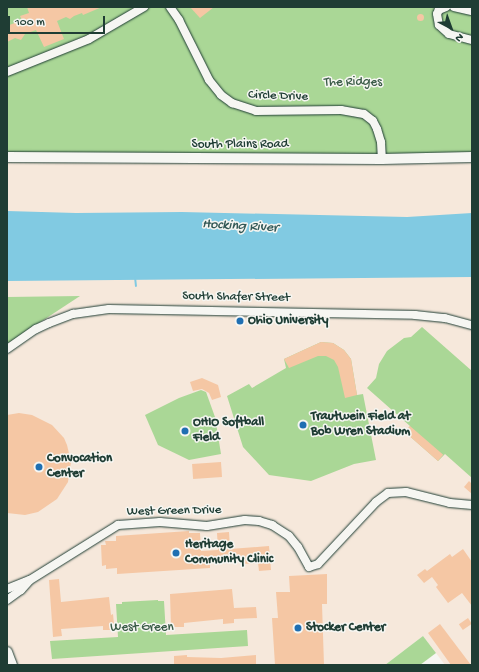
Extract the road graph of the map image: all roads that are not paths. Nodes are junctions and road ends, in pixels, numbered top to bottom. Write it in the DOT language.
graph roads {
  1 [pos="144,7"];
  2 [pos="170,7"];
  3 [pos="446,7"];
  4 [pos="454,7"];
  5 [pos="472,11"];
  6 [pos="472,40"];
  7 [pos="7,72"];
  8 [pos="472,157"];
  9 [pos="7,158"];
  10 [pos="382,159"];
  11 [pos="472,325"];
  12 [pos="7,349"];
  13 [pos="472,505"];
  14 [pos="30,580"];
  15 [pos="7,590"];
  16 [pos="7,600"];
  17 [pos="8,654"];
  18 [pos="12,665"];
  1 -- 7 [label="street"];
  2 -- 10 [label="street, Circle Drive"];
  3 -- 6 [label="street"];
  4 -- 5 [label="street"];
  8 -- 10 [label="main road, South Plains Road"];
  9 -- 10 [label="main road, South Plains Road"];
  11 -- 12 [label="street, South Shafer Street"];
  13 -- 14 [label="street, West Green Drive"];
  14 -- 15 [label="street, West Green Drive"];
  14 -- 16 [label="street, West Green Drive"];
  17 -- 18 [label="main road"];
}
